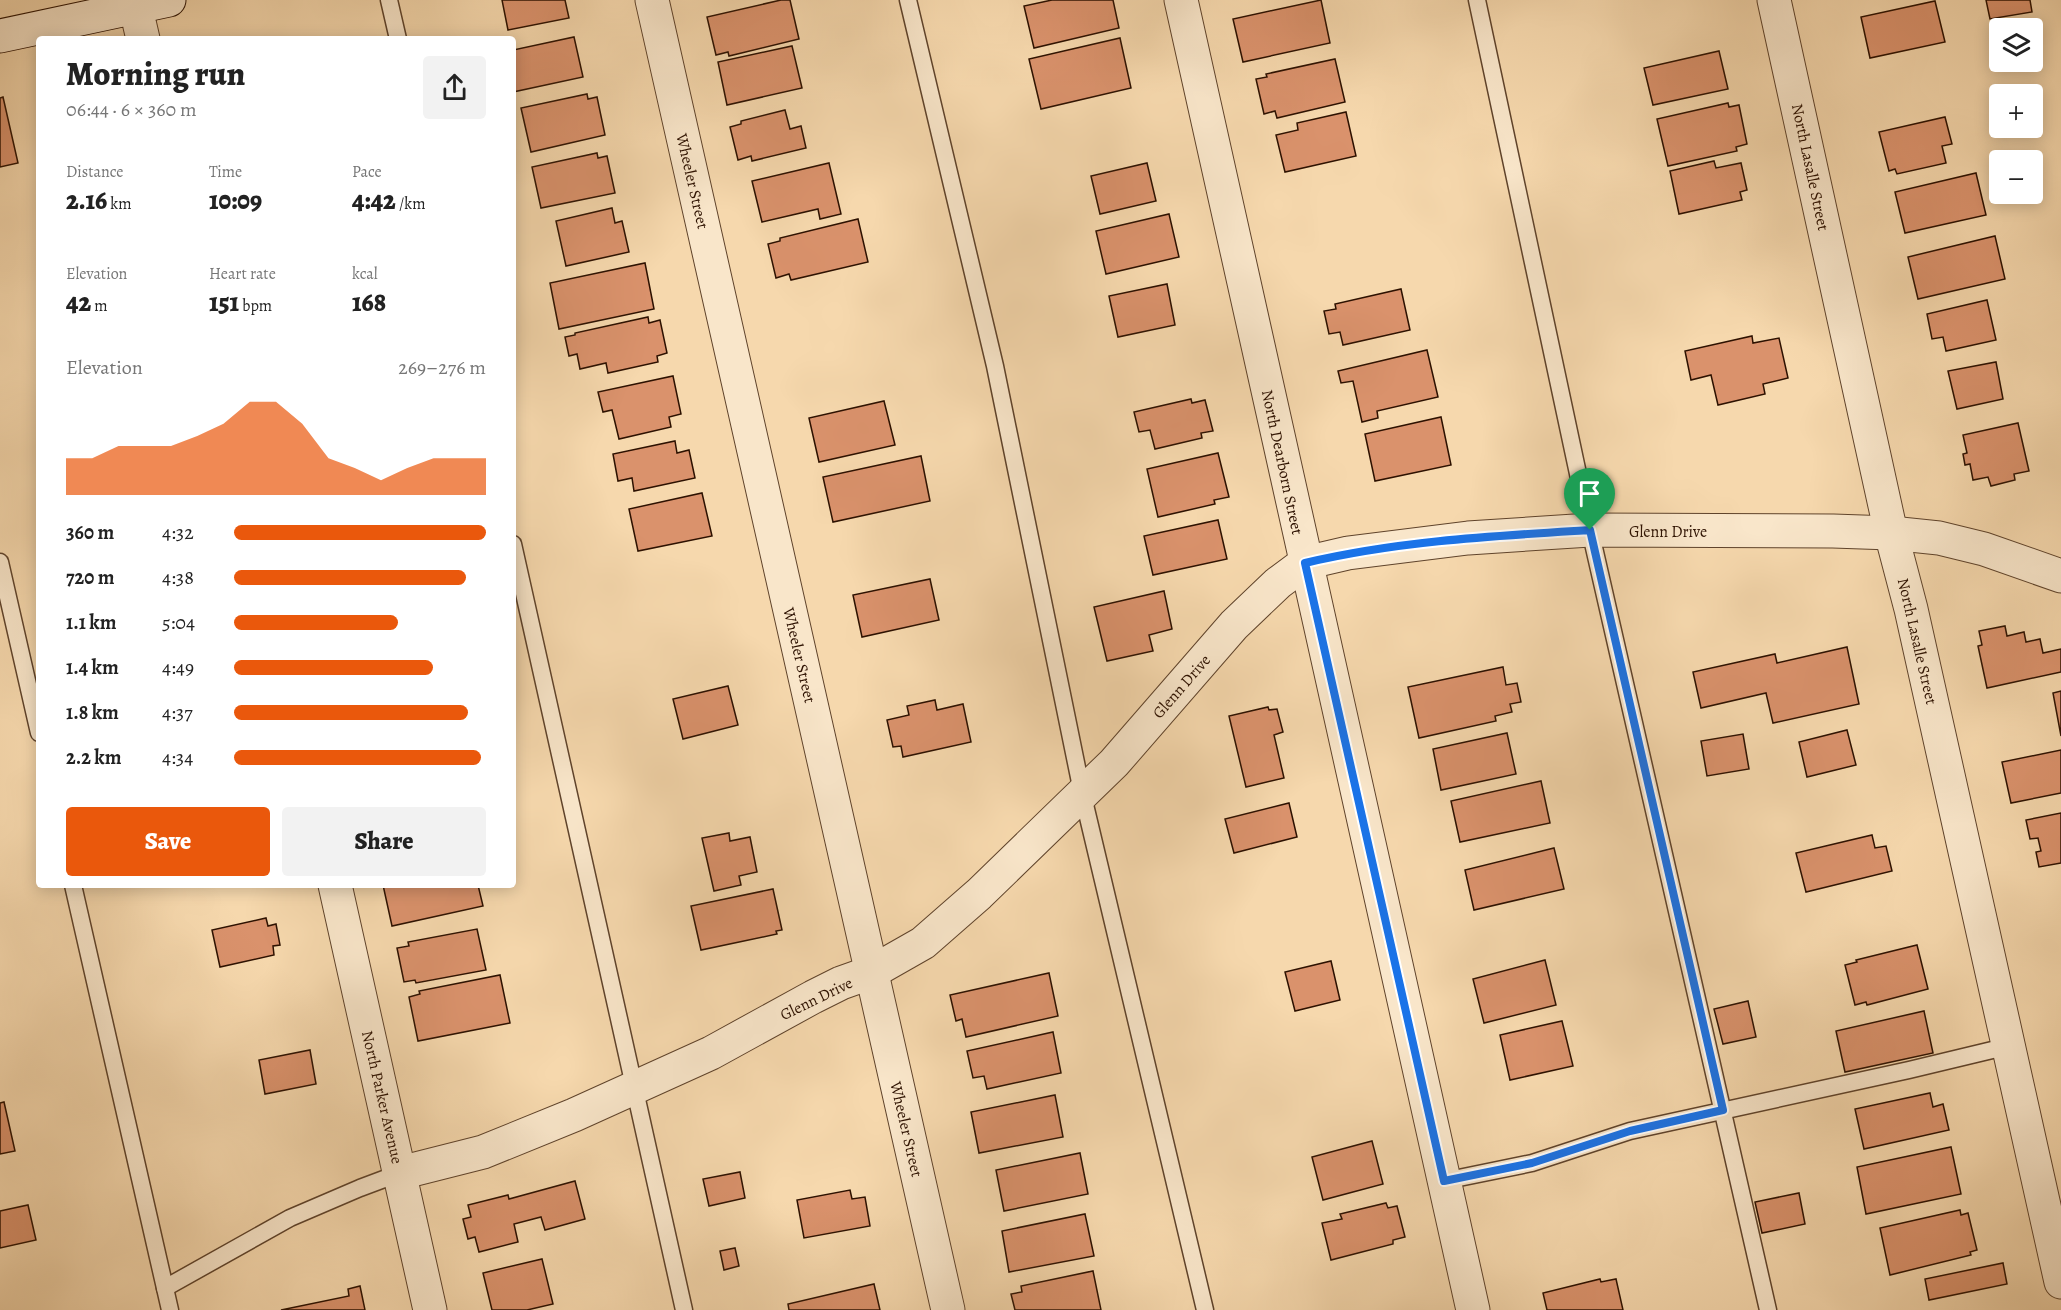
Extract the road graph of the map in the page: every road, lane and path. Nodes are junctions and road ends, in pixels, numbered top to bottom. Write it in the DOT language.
graph roads {
  1 [pos="169,0"];
  2 [pos="389,0"];
  3 [pos="652,0"];
  4 [pos="908,0"];
  5 [pos="1180,0"];
  6 [pos="1477,0"];
  7 [pos="1774,0"];
  8 [pos="135,4"];
  9 [pos="0,36"];
  10 [pos="142,36"];
  11 [pos="397,36"];
  12 [pos="1590,530"];
  13 [pos="1891,533"];
  14 [pos="516,558"];
  15 [pos="0,562"];
  16 [pos="1305,563"];
  17 [pos="2061,576"];
  18 [pos="36,720"];
  19 [pos="1082,792"];
  20 [pos="74,888"];
  21 [pos="336,888"];
  22 [pos="872,972"];
  23 [pos="2008,1046"];
  24 [pos="633,1088"];
  25 [pos="1723,1110"];
  26 [pos="400,1173"];
  27 [pos="1444,1181"];
  28 [pos="2061,1281"];
  29 [pos="165,1288"];
  30 [pos="170,1310"];
  31 [pos="430,1310"];
  32 [pos="684,1310"];
  33 [pos="948,1310"];
  34 [pos="1205,1310"];
  35 [pos="1473,1310"];
  36 [pos="1768,1310"];
  1 -- 8 [label="street"];
  2 -- 11 [label="lane"];
  3 -- 22 [label="street, Wheeler Street"];
  4 -- 19 [label="lane"];
  5 -- 16 [label="street, North Dearborn Street"];
  6 -- 12 [label="lane"];
  7 -- 13 [label="street, North Lasalle Street"];
  8 -- 9 [label="street"];
  8 -- 10 [label="street"];
  12 -- 13 [label="street, Glenn Drive"];
  12 -- 16 [label="street, Glenn Drive"];
  12 -- 25 [label="lane"];
  13 -- 17 [label="street, Glenn Drive"];
  13 -- 23 [label="street, North Lasalle Street"];
  14 -- 24 [label="lane"];
  15 -- 18 [label="lane"];
  16 -- 19 [label="street, Glenn Drive"];
  16 -- 27 [label="street, North Dearborn Street"];
  19 -- 22 [label="street, Glenn Drive"];
  19 -- 34 [label="lane"];
  20 -- 29 [label="lane"];
  21 -- 26 [label="street, North Parker Avenue"];
  22 -- 24 [label="street, Glenn Drive"];
  22 -- 33 [label="street, Wheeler Street"];
  23 -- 25 [label="lane"];
  23 -- 28 [label="street, North Lasalle Street"];
  24 -- 26 [label="street, Glenn Drive"];
  24 -- 32 [label="lane"];
  25 -- 27 [label="lane"];
  25 -- 36 [label="lane"];
  26 -- 29 [label="lane"];
  26 -- 31 [label="street, North Parker Avenue"];
  27 -- 35 [label="street, North Dearborn Street"];
  29 -- 30 [label="lane"];
}
